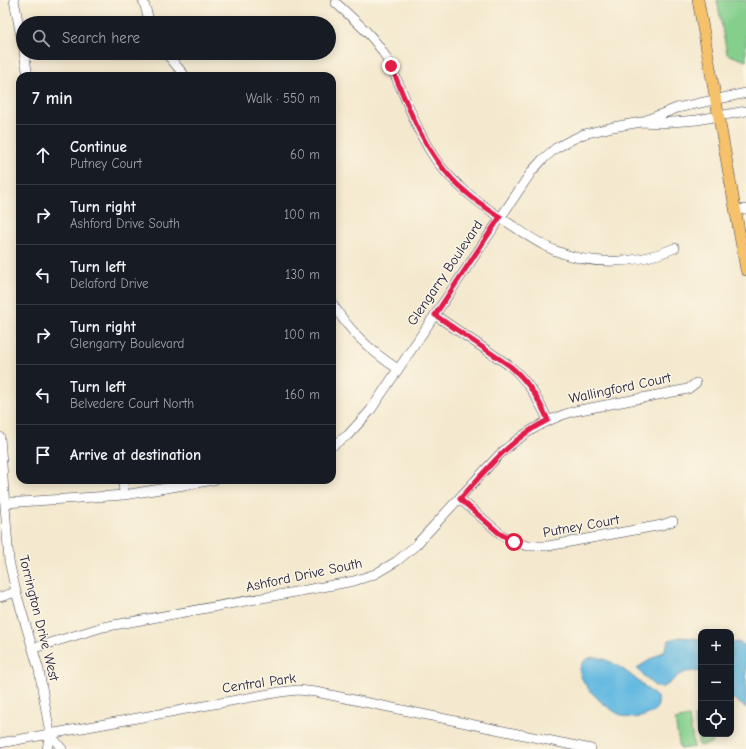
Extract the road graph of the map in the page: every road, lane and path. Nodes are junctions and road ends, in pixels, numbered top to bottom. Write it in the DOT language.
graph roads {
  1 [pos="14,0"];
  2 [pos="142,0"];
  3 [pos="698,0"];
  4 [pos="336,3"];
  5 [pos="17,16"];
  6 [pos="148,16"];
  7 [pos="25,60"];
  8 [pos="172,60"];
  9 [pos="27,72"];
  10 [pos="182,72"];
  11 [pos="746,93"];
  12 [pos="716,98"];
  13 [pos="746,111"];
  14 [pos="719,117"];
  15 [pos="641,122"];
  16 [pos="741,210"];
  17 [pos="500,217"];
  18 [pos="743,231"];
  19 [pos="674,248"];
  20 [pos="746,270"];
  21 [pos="336,309"];
  22 [pos="435,315"];
  23 [pos="398,369"];
  24 [pos="696,383"];
  25 [pos="548,420"];
  26 [pos="0,438"];
  27 [pos="336,443"];
  28 [pos="123,484"];
  29 [pos="190,484"];
  30 [pos="124,495"];
  31 [pos="460,499"];
  32 [pos="4,503"];
  33 [pos="673,521"];
  34 [pos="16,592"];
  35 [pos="0,597"];
  36 [pos="34,648"];
  37 [pos="50,734"];
  38 [pos="0,743"];
  39 [pos="47,749"];
  40 [pos="62,749"];
  41 [pos="591,749"];
  1 -- 5 [label="street"];
  2 -- 6 [label="street"];
  3 -- 12 [label="main road"];
  4 -- 17 [label="street"];
  7 -- 9 [label="street"];
  8 -- 10 [label="street"];
  11 -- 12 [label="street, Glengarry Boulevard"];
  12 -- 14 [label="main road"];
  12 -- 15 [label="street, Glengarry Boulevard"];
  13 -- 14 [label="street, Glengarry Boulevard"];
  14 -- 15 [label="street, Glengarry Boulevard"];
  14 -- 16 [label="main road"];
  15 -- 17 [label="street, Glengarry Boulevard"];
  16 -- 18 [label="main road"];
  17 -- 19 [label="street"];
  17 -- 22 [label="street, Glengarry Boulevard"];
  18 -- 20 [label="main road"];
  21 -- 23 [label="street"];
  22 -- 23 [label="street, Glengarry Boulevard"];
  22 -- 25 [label="street"];
  23 -- 27 [label="street, Glengarry Boulevard"];
  24 -- 25 [label="street, Wallingford Court"];
  25 -- 31 [label="street, Ashford Drive South"];
  26 -- 32 [label="street, Torrington Drive West"];
  28 -- 30 [label="street"];
  29 -- 30 [label="street"];
  30 -- 32 [label="street"];
  31 -- 33 [label="street, Putney Court"];
  31 -- 36 [label="street, Ashford Drive South"];
  32 -- 34 [label="street, Torrington Drive West"];
  34 -- 35 [label="street"];
  34 -- 36 [label="street, Torrington Drive West"];
  36 -- 37 [label="street, Torrington Drive West"];
  37 -- 38 [label="street, Central Park"];
  37 -- 39 [label="street"];
  37 -- 40 [label="street"];
  37 -- 41 [label="street, Central Park"];
}
